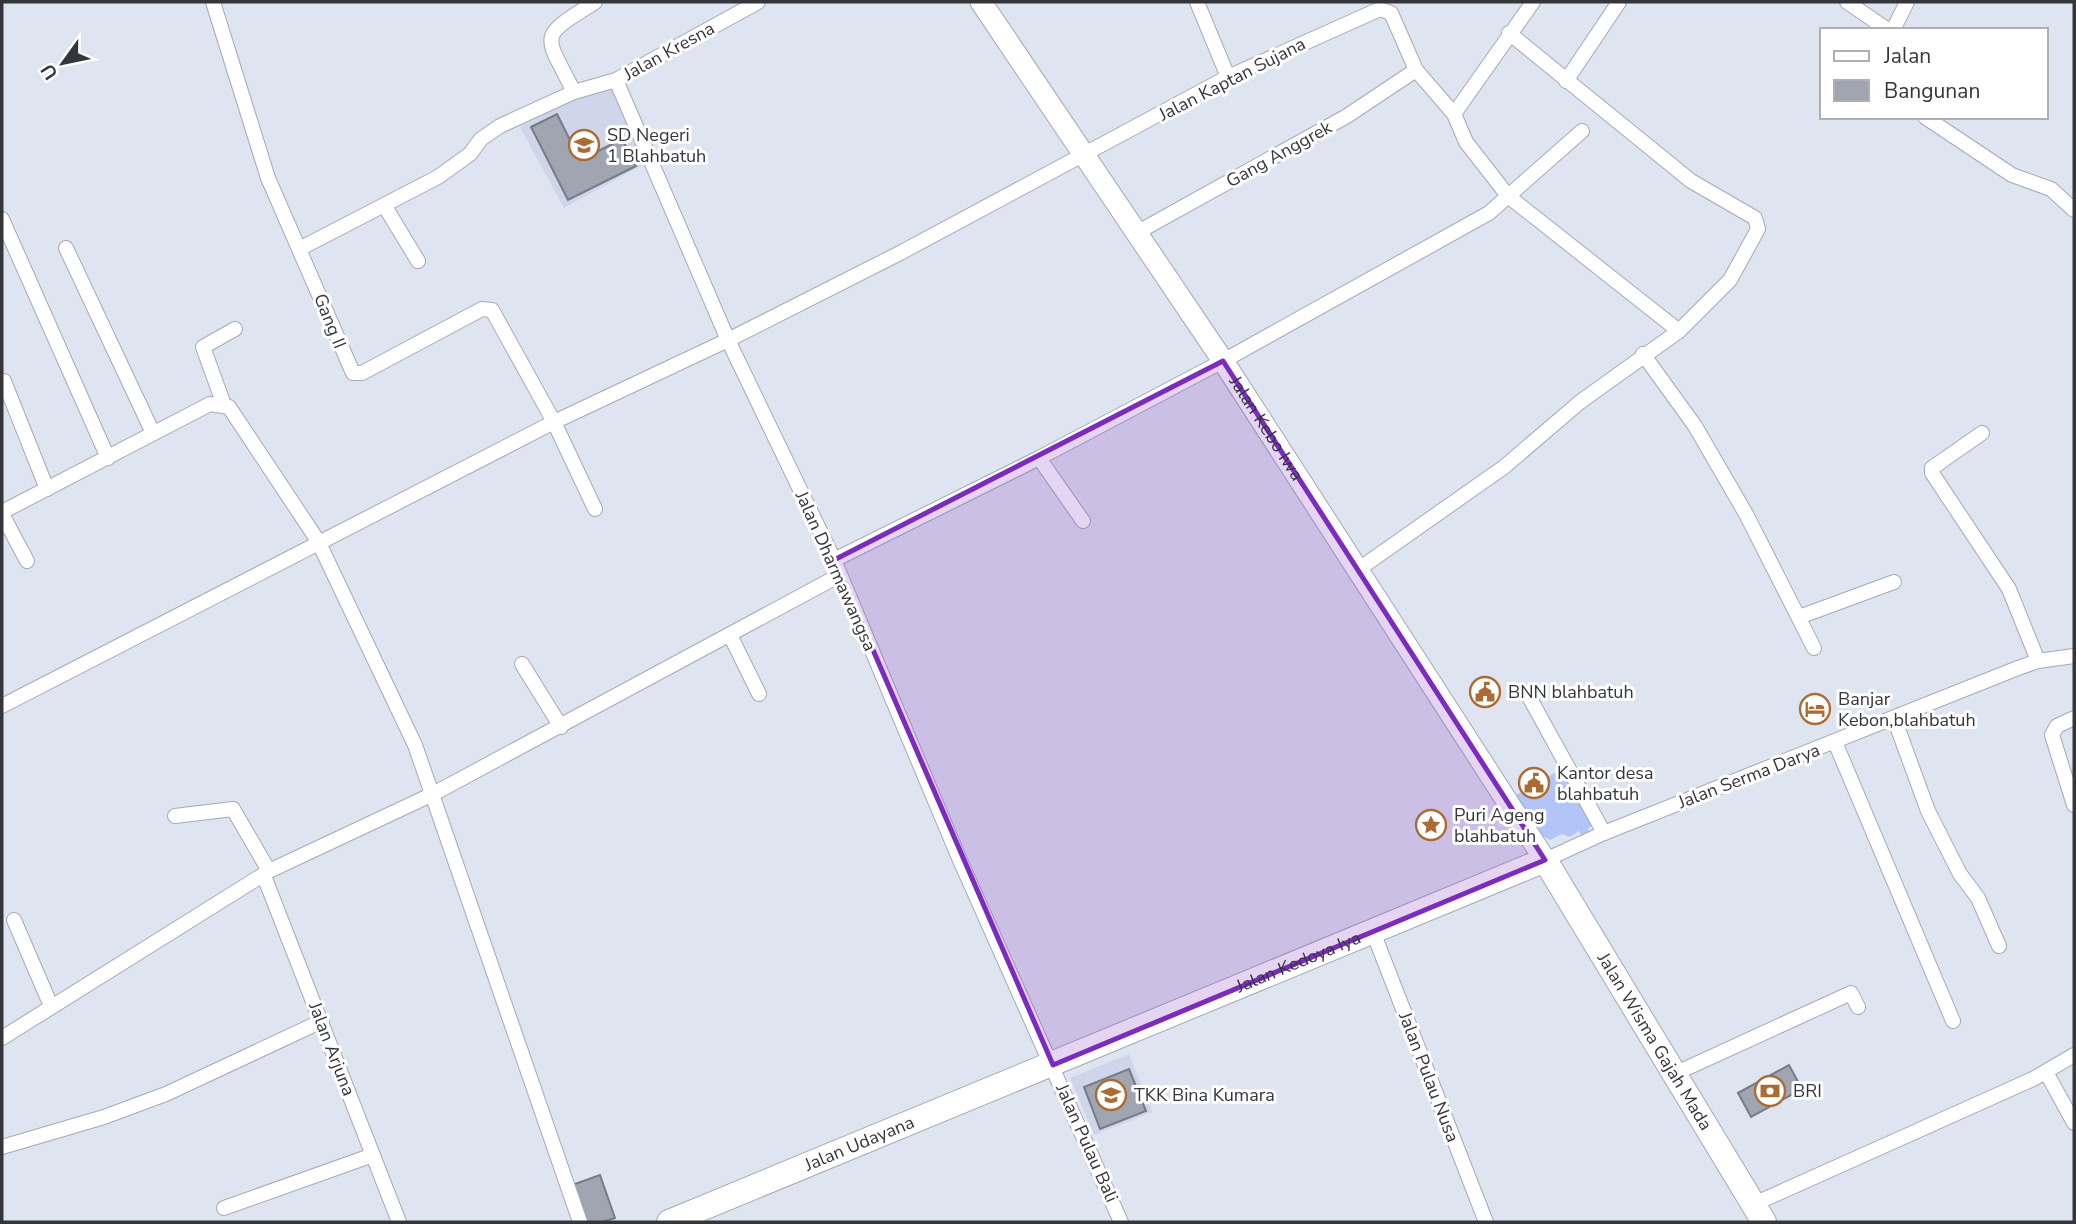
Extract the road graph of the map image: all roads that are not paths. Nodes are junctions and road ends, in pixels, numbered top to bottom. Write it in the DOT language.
graph roads {
  1 [pos="213,2"];
  2 [pos="595,2"];
  3 [pos="758,2"];
  4 [pos="981,2"];
  5 [pos="1197,2"];
  6 [pos="1533,2"];
  7 [pos="1619,2"];
  8 [pos="1847,2"];
  9 [pos="1907,2"];
  10 [pos="1888,28"];
  11 [pos="1892,28"];
  12 [pos="1509,33"];
  13 [pos="1416,70"];
  14 [pos="1228,77"];
  15 [pos="616,80"];
  16 [pos="1566,81"];
  17 [pos="573,92"];
  18 [pos="1454,114"];
  19 [pos="1928,119"];
  20 [pos="1582,131"];
  21 [pos="1087,155"];
  22 [pos="1503,201"];
  23 [pos="384,205"];
  24 [pos="2074,210"];
  25 [pos="2,219"];
  26 [pos="1138,232"];
  27 [pos="66,248"];
  28 [pos="301,248"];
  29 [pos="418,261"];
  30 [pos="235,329"];
  31 [pos="1679,331"];
  32 [pos="729,340"];
  33 [pos="1643,354"];
  34 [pos="1223,361"];
  35 [pos="4,381"];
  36 [pos="224,405"];
  37 [pos="554,422"];
  38 [pos="153,433"];
  39 [pos="1982,433"];
  40 [pos="108,458"];
  41 [pos="1039,458"];
  42 [pos="47,489"];
  43 [pos="595,509"];
  44 [pos="2,513"];
  45 [pos="1083,521"];
  46 [pos="318,541"];
  47 [pos="834,560"];
  48 [pos="27,561"];
  49 [pos="1356,571"];
  50 [pos="840,575"];
  51 [pos="1894,582"];
  52 [pos="1799,617"];
  53 [pos="731,637"];
  54 [pos="1814,648"];
  55 [pos="2074,656"];
  56 [pos="2038,661"];
  57 [pos="522,664"];
  58 [pos="1527,693"];
  59 [pos="759,694"];
  60 [pos="3,702"];
  61 [pos="1894,718"];
  62 [pos="2074,718"];
  63 [pos="561,727"];
  64 [pos="1835,742"];
  65 [pos="433,794"];
  66 [pos="2074,805"];
  67 [pos="175,816"];
  68 [pos="1604,832"];
  69 [pos="1545,860"];
  70 [pos="266,873"];
  71 [pos="14,919"];
  72 [pos="1373,932"];
  73 [pos="1999,946"];
  74 [pos="51,1006"];
  75 [pos="1858,1007"];
  76 [pos="322,1021"];
  77 [pos="1953,1021"];
  78 [pos="2,1038"];
  79 [pos="2074,1055"];
  80 [pos="1053,1065"];
  81 [pos="2046,1072"];
  82 [pos="1675,1074"];
  83 [pos="2074,1123"];
  84 [pos="2,1147"];
  85 [pos="373,1155"];
  86 [pos="224,1208"];
  87 [pos="1759,1213"];
  88 [pos="400,1222"];
  89 [pos="580,1222"];
  90 [pos="669,1222"];
  91 [pos="1121,1222"];
  92 [pos="1486,1222"];
  1 -- 28 [label="street, Gang II"];
  2 -- 17 [label="street"];
  3 -- 15 [label="street, Jalan Kresna"];
  4 -- 21 [label="main road, Jalan Kebo Iwa"];
  5 -- 14 [label="street"];
  6 -- 12 [label="street"];
  7 -- 16 [label="street"];
  8 -- 10 [label="street"];
  9 -- 11 [label="street"];
  12 -- 16 [label="street"];
  12 -- 18 [label="street"];
  13 -- 14 [label="street, Jalan Kaptan Sujana"];
  13 -- 18 [label="street"];
  13 -- 26 [label="street, Gang Anggrek"];
  14 -- 21 [label="street, Jalan Kaptan Sujana"];
  15 -- 17 [label="street, Jalan Kresna"];
  15 -- 32 [label="street, Jalan Dharmawangsa"];
  16 -- 31 [label="street"];
  17 -- 23 [label="street, Jalan Kresna"];
  18 -- 22 [label="street"];
  19 -- 24 [label="street"];
  20 -- 22 [label="street"];
  21 -- 26 [label="main road, Jalan Kebo Iwa"];
  21 -- 32 [label="street, Jalan Kaptan Sujana"];
  22 -- 31 [label="street"];
  22 -- 34 [label="street"];
  23 -- 28 [label="street, Jalan Kresna"];
  23 -- 29 [label="street"];
  25 -- 40 [label="street"];
  26 -- 34 [label="main road, Jalan Kebo Iwa"];
  27 -- 38 [label="street"];
  28 -- 37 [label="street, Gang II"];
  30 -- 36 [label="street"];
  31 -- 33 [label="street"];
  32 -- 37 [label="street, Jalan Kaptan Sujana"];
  32 -- 47 [label="street, Jalan Dharmawangsa"];
  33 -- 49 [label="street"];
  33 -- 52 [label="street"];
  34 -- 41 [label="street"];
  34 -- 49 [label="main road, Jalan Kebo Iwa"];
  35 -- 42 [label="street"];
  36 -- 38 [label="street"];
  36 -- 46 [label="street"];
  37 -- 43 [label="street"];
  37 -- 46 [label="street, Jalan Kaptan Sujana"];
  38 -- 40 [label="street"];
  39 -- 56 [label="street"];
  40 -- 42 [label="street"];
  41 -- 45 [label="street"];
  41 -- 47 [label="street"];
  42 -- 44 [label="street"];
  44 -- 48 [label="street"];
  46 -- 60 [label="street, Jalan Kaptan Sujana"];
  46 -- 65 [label="street"];
  47 -- 50 [label="street, Jalan Dharmawangsa"];
  49 -- 69 [label="main road, Jalan Kebo Iwa"];
  50 -- 53 [label="street"];
  50 -- 80 [label="street, Jalan Dharmawangsa"];
  51 -- 52 [label="street"];
  52 -- 54 [label="street"];
  53 -- 59 [label="street"];
  53 -- 63 [label="street"];
  55 -- 56 [label="street, Jalan Serma Darya"];
  56 -- 61 [label="street, Jalan Serma Darya"];
  57 -- 63 [label="street"];
  58 -- 68 [label="street"];
  61 -- 64 [label="street, Jalan Serma Darya"];
  61 -- 73 [label="street"];
  62 -- 66 [label="street"];
  63 -- 65 [label="street"];
  64 -- 68 [label="street, Jalan Serma Darya"];
  64 -- 77 [label="street"];
  65 -- 70 [label="street"];
  65 -- 89 [label="street"];
  67 -- 70 [label="street, Jalan Arjuna"];
  68 -- 69 [label="street, Jalan Serma Darya"];
  69 -- 72 [label="highway, Jalan Kedoya Iya"];
  69 -- 82 [label="highway, Jalan Wisma Gajah Mada"];
  70 -- 74 [label="street"];
  70 -- 76 [label="street, Jalan Arjuna"];
  71 -- 74 [label="street"];
  72 -- 80 [label="highway, Jalan Kedoya Iya"];
  72 -- 92 [label="street, Jalan Pulau Nusa"];
  74 -- 78 [label="street"];
  75 -- 82 [label="street"];
  76 -- 84 [label="street"];
  76 -- 85 [label="street, Jalan Arjuna"];
  79 -- 81 [label="street"];
  80 -- 90 [label="highway, Jalan Udayana"];
  80 -- 91 [label="street, Jalan Pulau Bali"];
  81 -- 83 [label="street"];
  81 -- 87 [label="street"];
  82 -- 87 [label="highway, Jalan Wisma Gajah Mada"];
  85 -- 86 [label="street"];
  85 -- 88 [label="street, Jalan Arjuna"];
}
